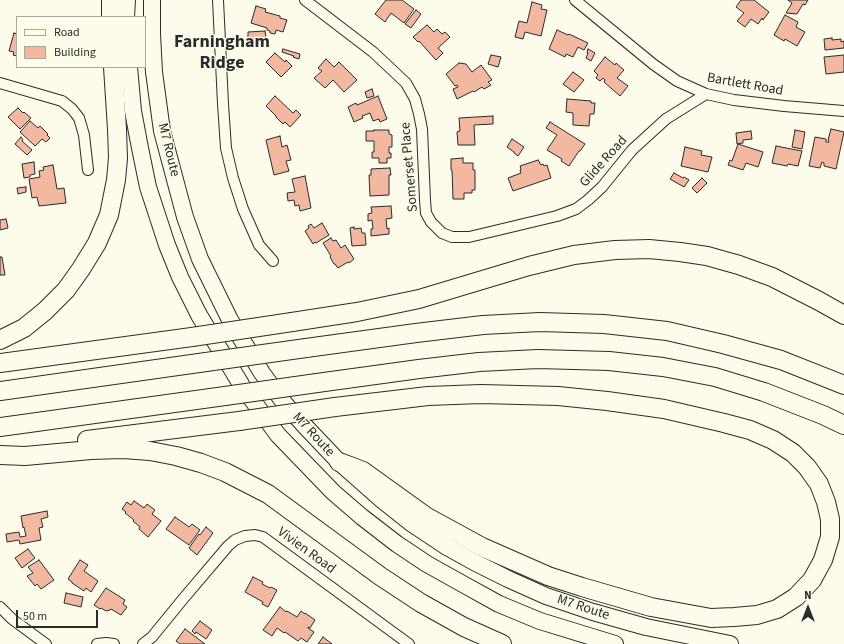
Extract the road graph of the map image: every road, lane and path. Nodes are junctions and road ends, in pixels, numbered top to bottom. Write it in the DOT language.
graph roads {
  1 [pos="111,0"];
  2 [pos="127,0"];
  3 [pos="152,0"];
  4 [pos="218,0"];
  5 [pos="305,0"];
  6 [pos="575,0"];
  7 [pos="111,16"];
  8 [pos="126,16"];
  9 [pos="113,68"];
  10 [pos="128,68"];
  11 [pos="0,83"];
  12 [pos="706,94"];
  13 [pos="844,111"];
  14 [pos="88,170"];
  15 [pos="442,233"];
  16 [pos="272,261"];
  17 [pos="844,315"];
  18 [pos="0,340"];
  19 [pos="0,363"];
  20 [pos="844,385"];
  21 [pos="0,391"];
  22 [pos="844,425"];
  23 [pos="0,427"];
  24 [pos="0,454"];
  25 [pos="338,462"];
  26 [pos="0,606"];
  27 [pos="46,644"];
  28 [pos="97,644"];
  29 [pos="114,644"];
  30 [pos="143,644"];
  31 [pos="409,644"];
  32 [pos="502,644"];
  33 [pos="615,644"];
  34 [pos="730,644"];
  1 -- 7 [label="highway"];
  2 -- 8 [label="highway"];
  3 -- 25 [label="highway, M7 Route"];
  4 -- 16 [label="street"];
  5 -- 15 [label="street, Somerset Place"];
  6 -- 12 [label="street, Bartlett Road"];
  9 -- 18 [label="highway"];
  10 -- 33 [label="highway, M7 Route"];
  11 -- 14 [label="street"];
  12 -- 13 [label="street, Bartlett Road"];
  12 -- 15 [label="street, Glide Road"];
  17 -- 19 [label="highway, bridge"];
  20 -- 21 [label="highway, bridge"];
  22 -- 23 [label="highway, bridge"];
  24 -- 25 [label="highway, bridge"];
  24 -- 32 [label="highway"];
  25 -- 34 [label="highway, M7 Route"];
  26 -- 27 [label="street"];
  28 -- 29 [label="street"];
  30 -- 31 [label="street, Vivien Road"];
}
